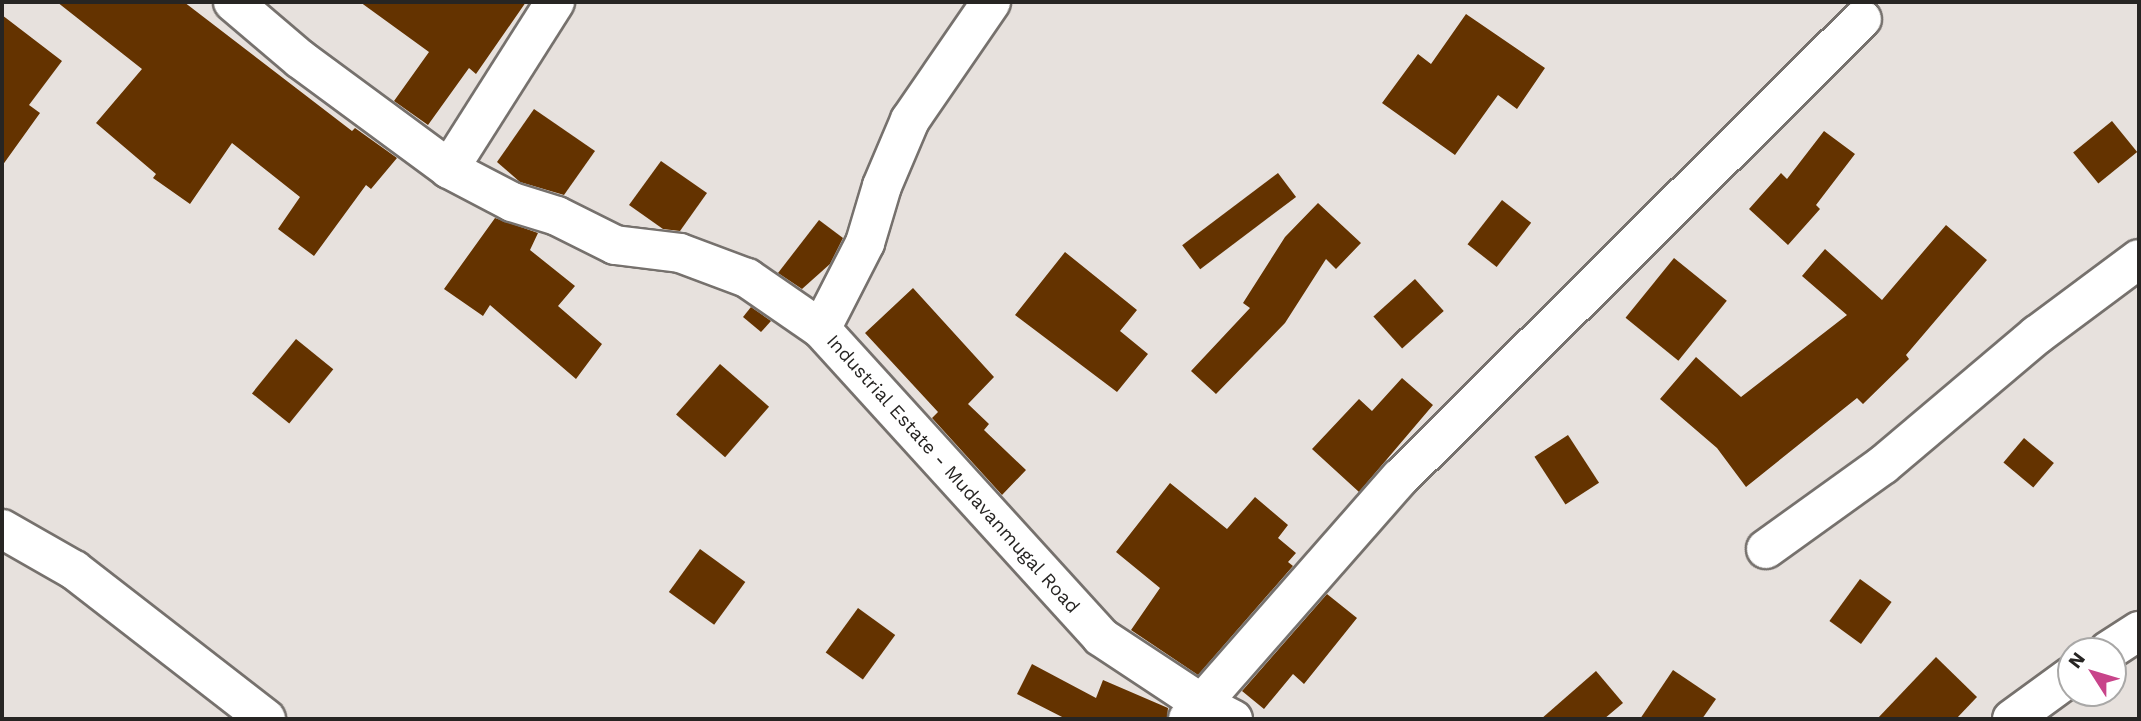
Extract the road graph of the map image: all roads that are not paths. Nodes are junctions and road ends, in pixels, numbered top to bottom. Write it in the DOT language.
graph roads {
  1 [pos="233,2"];
  2 [pos="555,2"];
  3 [pos="991,2"];
  4 [pos="1862,19"];
  5 [pos="449,169"];
  6 [pos="2139,258"];
  7 [pos="821,329"];
  8 [pos="2,529"];
  9 [pos="1766,550"];
  10 [pos="2057,686"];
  11 [pos="1207,714"];
  12 [pos="266,719"];
  13 [pos="2012,719"];
  1 -- 5 [label="street, Industrial Estate - Mudavanmugal Road"];
  2 -- 5 [label="street"];
  3 -- 7 [label="street"];
  4 -- 11 [label="street"];
  5 -- 7 [label="street, Industrial Estate - Mudavanmugal Road"];
  6 -- 9 [label="street"];
  7 -- 11 [label="street, Industrial Estate - Mudavanmugal Road"];
  8 -- 12 [label="street"];
  10 -- 13 [label="street"];
}
